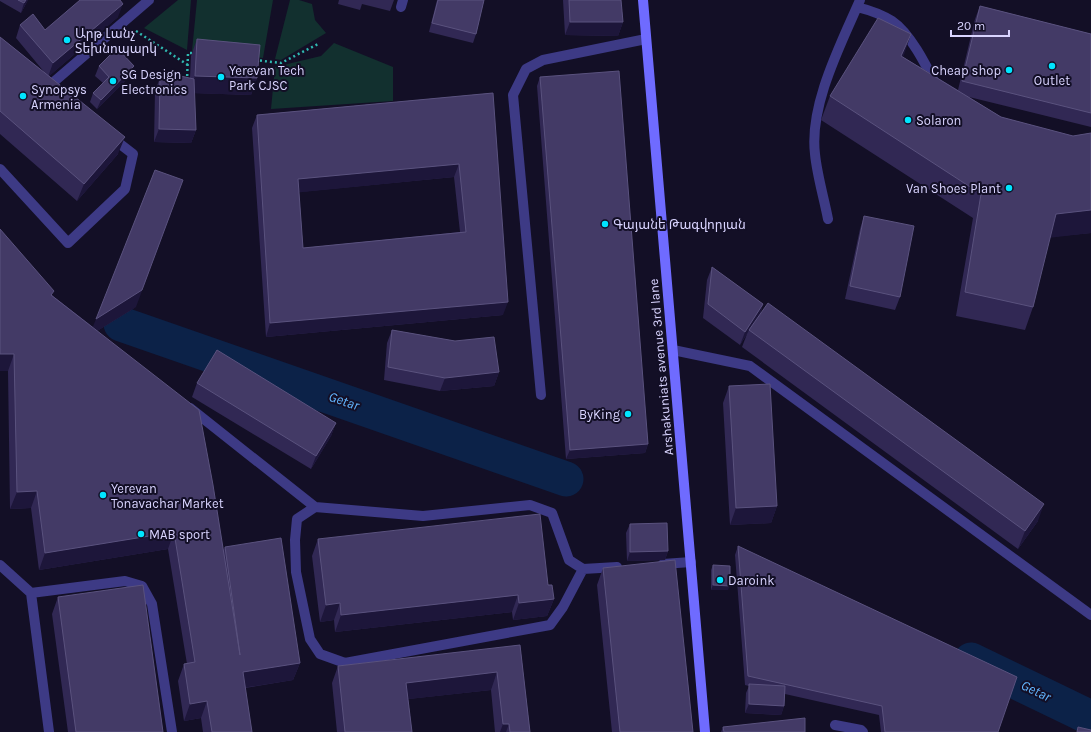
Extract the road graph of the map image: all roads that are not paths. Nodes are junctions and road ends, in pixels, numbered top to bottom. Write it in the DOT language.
graph roads {
  1 [pos="149,0"];
  2 [pos="643,0"];
  3 [pos="858,3"];
  4 [pos="646,39"];
  5 [pos="49,86"];
  6 [pos="943,97"];
  7 [pos="103,130"];
  8 [pos="0,169"];
  9 [pos="828,219"];
  10 [pos="673,350"];
  11 [pos="541,394"];
  12 [pos="187,406"];
  13 [pos="315,507"];
  14 [pos="691,562"];
  15 [pos="654,565"];
  16 [pos="0,566"];
  17 [pos="631,566"];
  18 [pos="583,569"];
  19 [pos="31,593"];
  20 [pos="1091,616"];
  21 [pos="835,725"];
  22 [pos="49,732"];
  23 [pos="172,732"];
  24 [pos="705,732"];
  25 [pos="863,732"];
  1 -- 5 [label="lane"];
  2 -- 4 [label="street, Arshakuniats avenue 3rd lane"];
  3 -- 6 [label="lane"];
  3 -- 9 [label="lane"];
  4 -- 10 [label="street, Arshakuniats avenue 3rd lane"];
  4 -- 11 [label="lane"];
  7 -- 8 [label="lane"];
  10 -- 14 [label="street, Arshakuniats avenue 3rd lane"];
  10 -- 20 [label="lane"];
  12 -- 13 [label="lane"];
  13 -- 18 [label="lane"];
  13 -- 18 [label="lane"];
  14 -- 15 [label="lane"];
  14 -- 24 [label="street, Arshakuniats avenue 3rd lane"];
  16 -- 19 [label="lane"];
  17 -- 18 [label="lane"];
  19 -- 22 [label="lane"];
  19 -- 23 [label="lane"];
  21 -- 25 [label="lane"];
}
